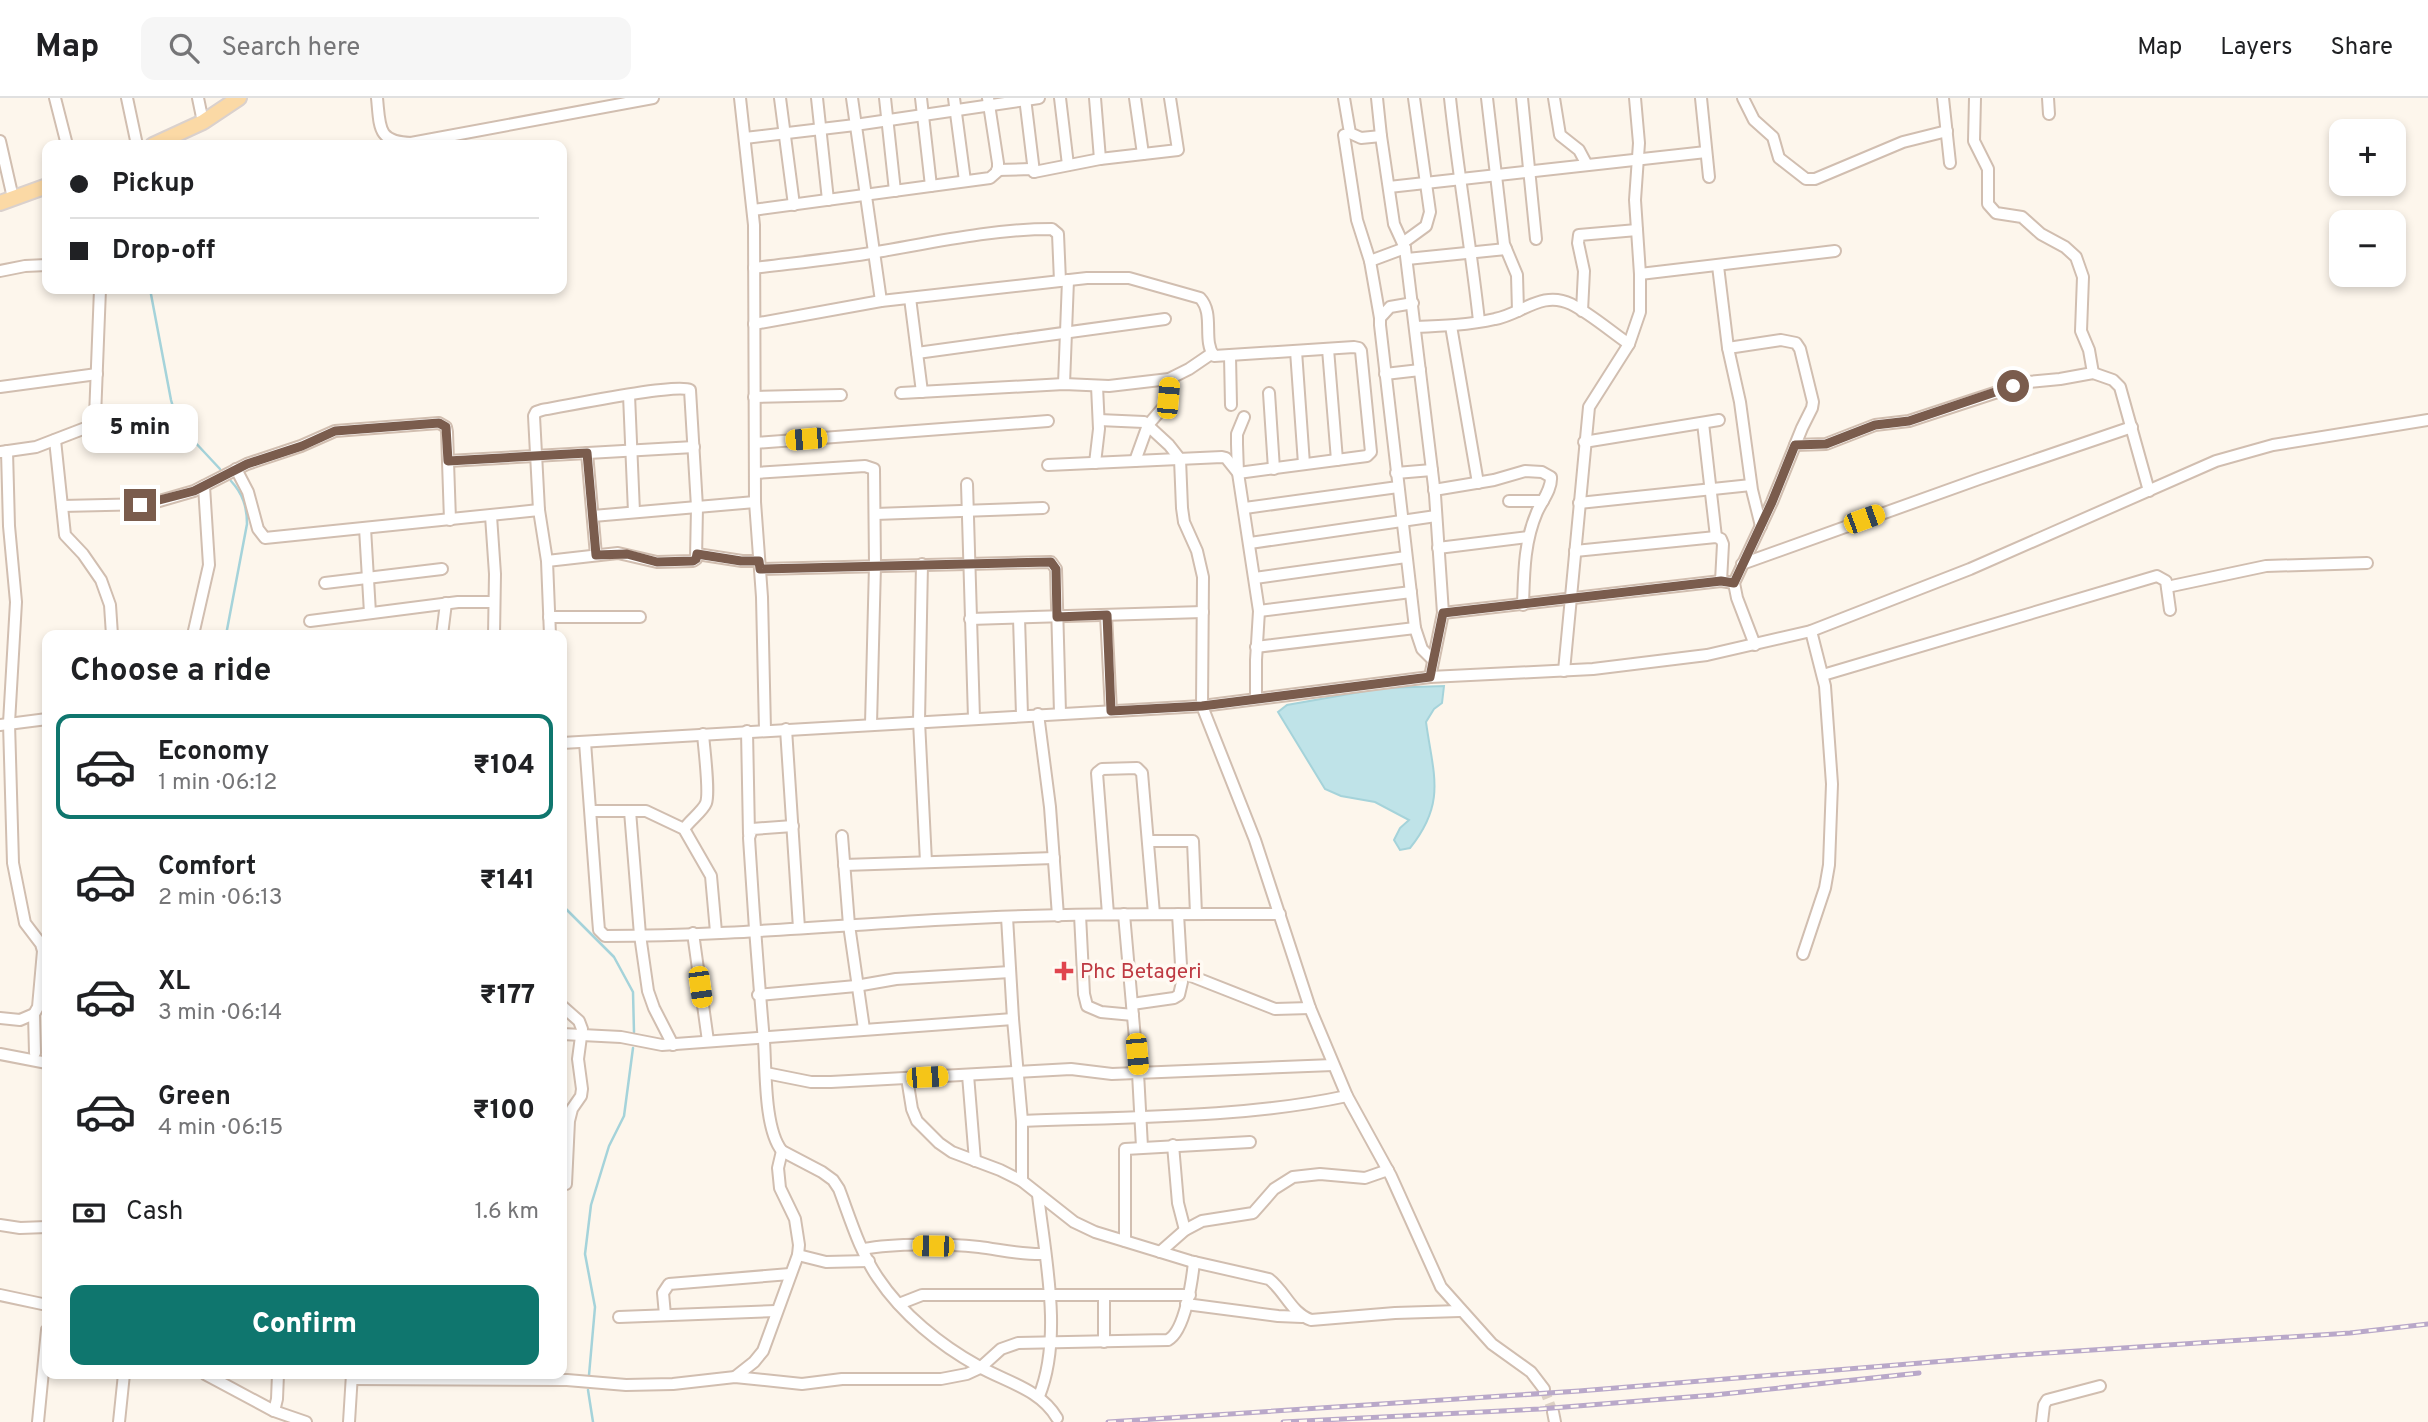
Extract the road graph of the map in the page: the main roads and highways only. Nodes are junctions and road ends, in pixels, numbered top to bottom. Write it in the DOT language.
graph roads {
  1 [pos="239,98"];
  2 [pos="164,140"];
  3 [pos="42,188"];
  4 [pos="7,200"];
  1 -- 2 [label="main road"];
  3 -- 4 [label="main road"];
}
